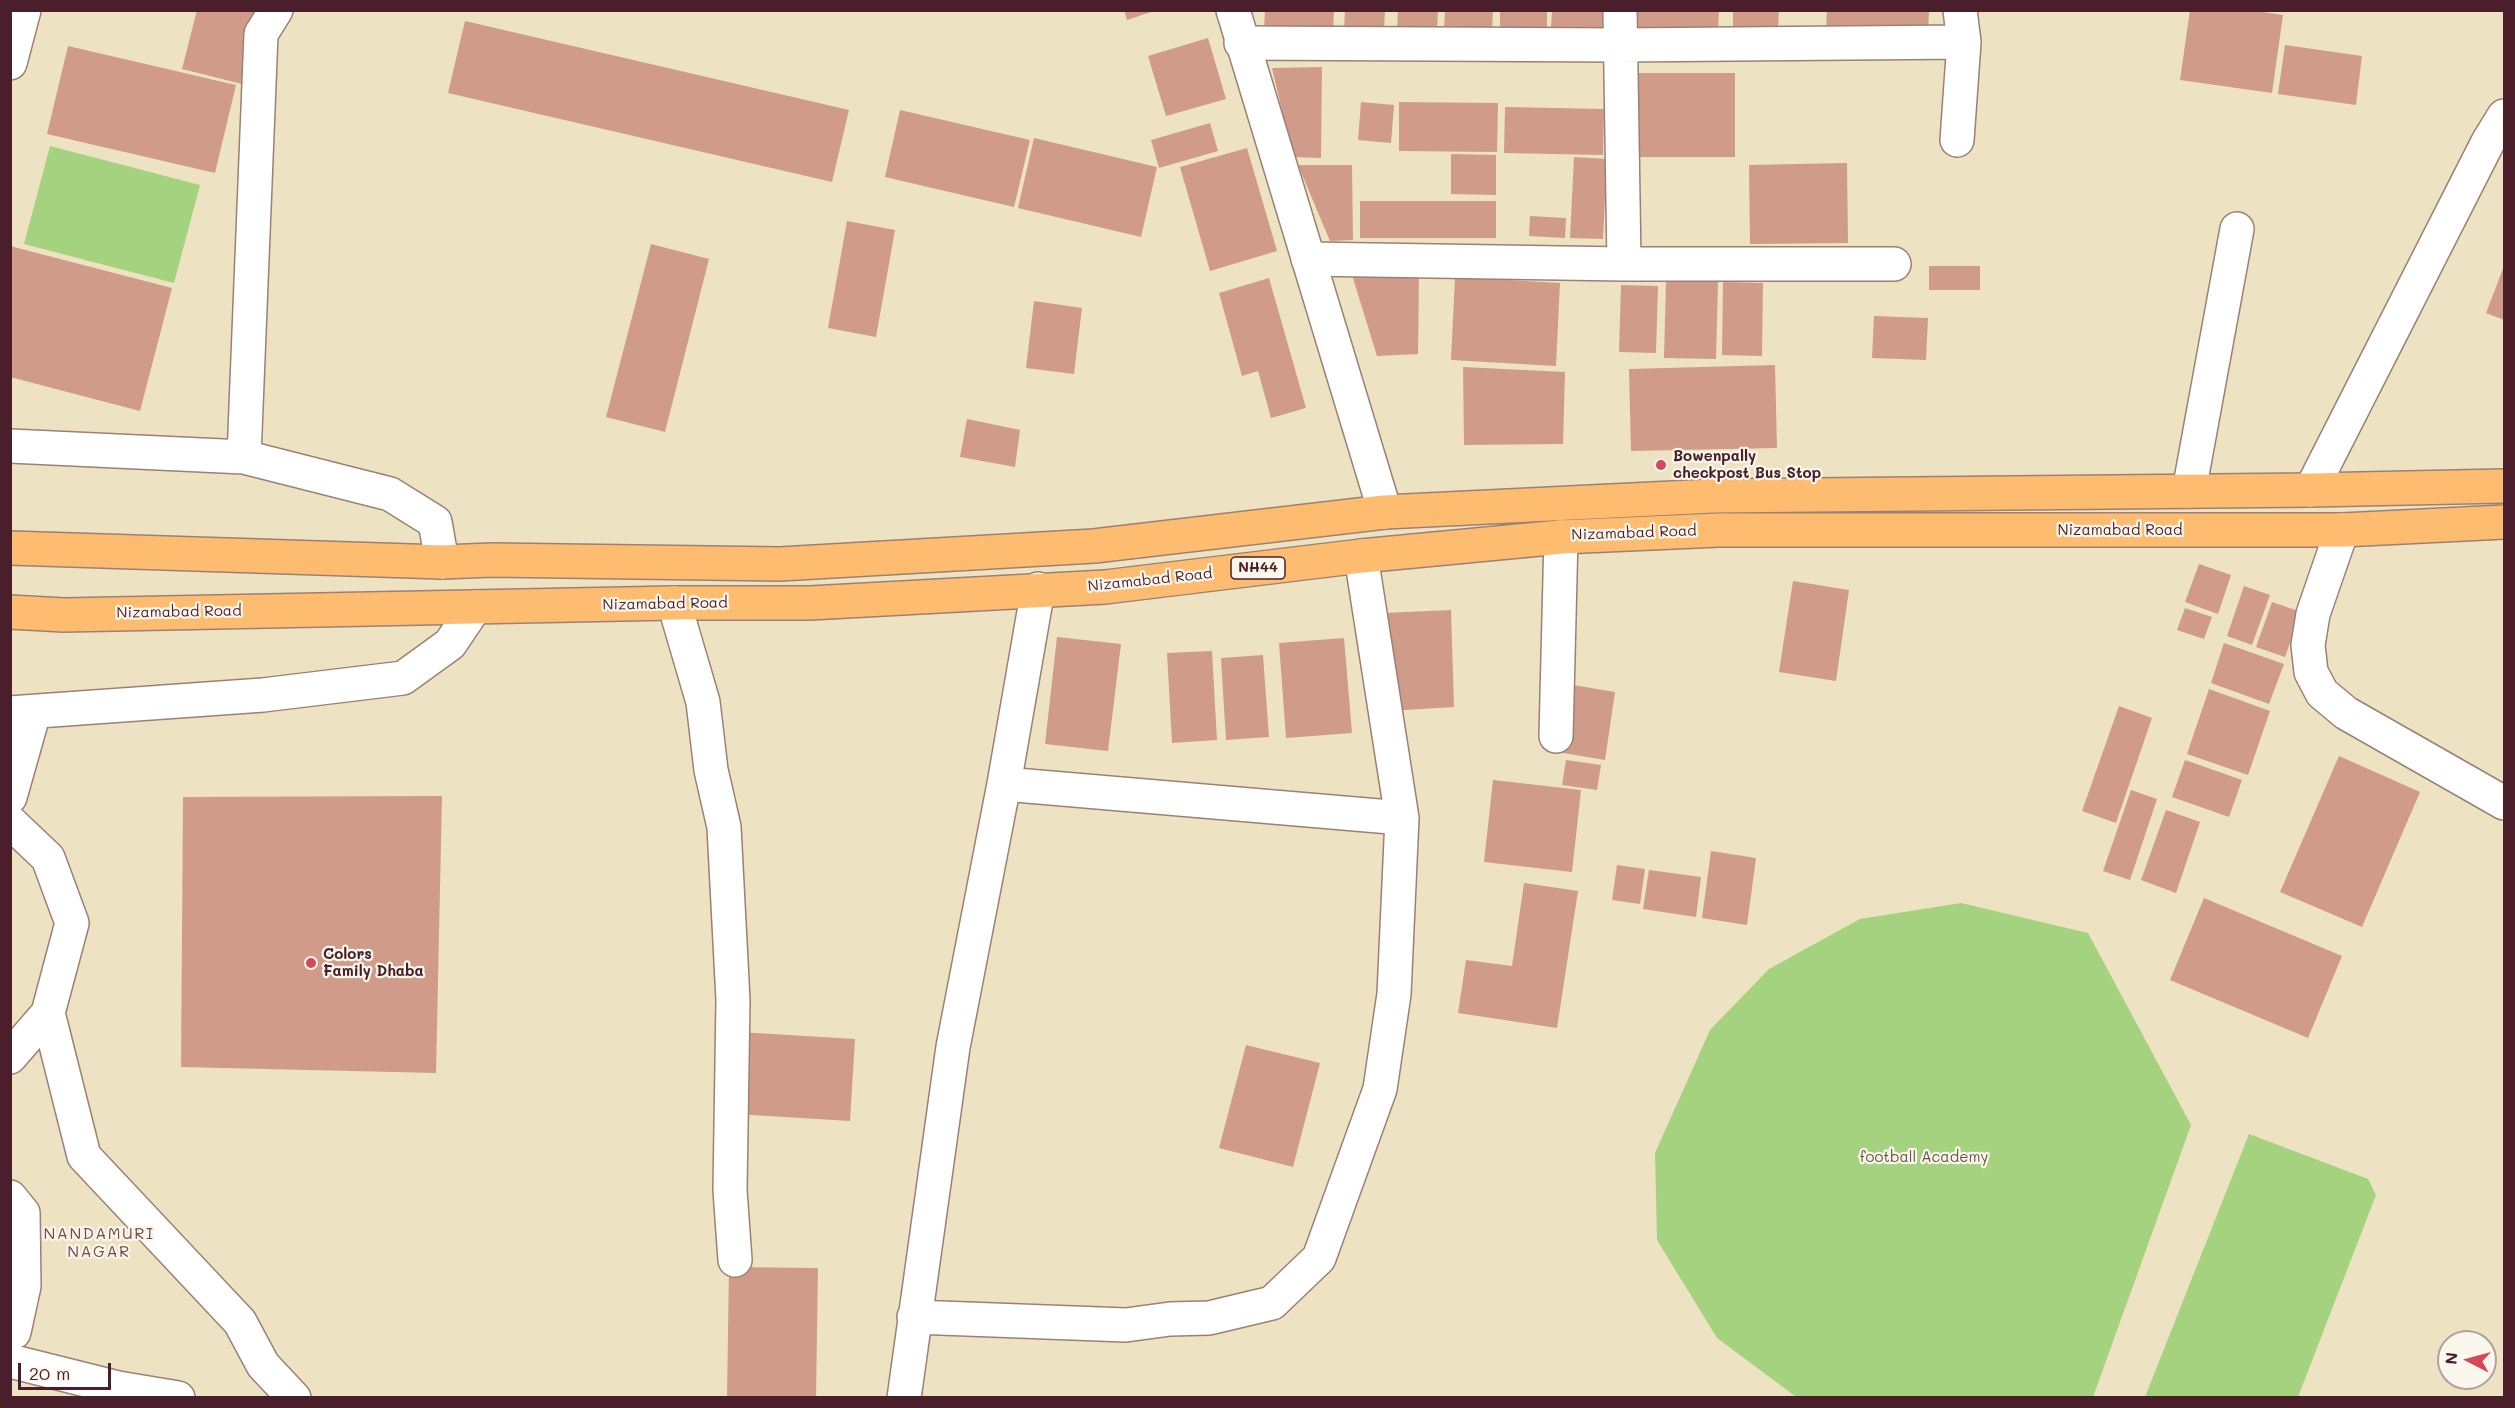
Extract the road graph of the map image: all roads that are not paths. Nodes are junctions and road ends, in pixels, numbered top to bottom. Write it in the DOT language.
graph roads {
  1 [pos="24,10"];
  2 [pos="276,10"];
  3 [pos="1233,10"];
  4 [pos="1620,10"];
  5 [pos="1962,26"];
  6 [pos="1241,43"];
  7 [pos="1620,45"];
  8 [pos="10,63"];
  9 [pos="2499,136"];
  10 [pos="1957,140"];
  11 [pos="2237,229"];
  12 [pos="1308,259"];
  13 [pos="1624,264"];
  14 [pos="1894,264"];
  15 [pos="10,446"];
  16 [pos="244,457"];
  17 [pos="2505,486"];
  18 [pos="2311,490"];
  19 [pos="2188,492"];
  20 [pos="1385,512"];
  21 [pos="2505,522"];
  22 [pos="2342,530"];
  23 [pos="1562,537"];
  24 [pos="10,548"];
  25 [pos="1361,556"];
  26 [pos="442,562"];
  27 [pos="1038,589"];
  28 [pos="674,603"];
  29 [pos="475,606"];
  30 [pos="10,612"];
  31 [pos="22,712"];
  32 [pos="1556,736"];
  33 [pos="1004,784"];
  34 [pos="10,797"];
  35 [pos="2505,803"];
  36 [pos="1402,818"];
  37 [pos="10,822"];
  38 [pos="48,1013"];
  39 [pos="10,1057"];
  40 [pos="10,1197"];
  41 [pos="735,1260"];
  42 [pos="914,1317"];
  43 [pos="10,1334"];
  44 [pos="10,1361"];
  45 [pos="178,1398"];
  46 [pos="294,1398"];
  47 [pos="904,1398"];
  1 -- 8 [label="street"];
  2 -- 16 [label="street"];
  3 -- 6 [label="street"];
  4 -- 7 [label="street"];
  5 -- 7 [label="street"];
  5 -- 10 [label="street"];
  6 -- 7 [label="street"];
  6 -- 12 [label="street"];
  7 -- 13 [label="street"];
  9 -- 18 [label="street"];
  11 -- 19 [label="street"];
  12 -- 13 [label="street"];
  12 -- 20 [label="street"];
  13 -- 14 [label="street"];
  15 -- 16 [label="street"];
  16 -- 26 [label="street"];
  17 -- 18 [label="highway"];
  18 -- 19 [label="highway"];
  19 -- 20 [label="highway"];
  20 -- 26 [label="highway"];
  21 -- 22 [label="highway, Nizamabad Road / NH44"];
  22 -- 23 [label="highway, Nizamabad Road / NH44"];
  22 -- 35 [label="street"];
  23 -- 25 [label="highway, Nizamabad Road / NH44"];
  23 -- 32 [label="street"];
  24 -- 26 [label="highway"];
  25 -- 27 [label="highway, Nizamabad Road / NH44"];
  25 -- 36 [label="street"];
  27 -- 28 [label="highway, Nizamabad Road / NH44"];
  27 -- 33 [label="street"];
  28 -- 29 [label="highway, Nizamabad Road / NH44"];
  28 -- 41 [label="street"];
  29 -- 30 [label="highway, Nizamabad Road / NH44"];
  29 -- 31 [label="street"];
  31 -- 34 [label="street"];
  33 -- 36 [label="street"];
  33 -- 42 [label="street"];
  36 -- 42 [label="street"];
  37 -- 38 [label="street"];
  38 -- 39 [label="street"];
  38 -- 46 [label="street"];
  40 -- 43 [label="street"];
  42 -- 47 [label="street"];
  44 -- 45 [label="street"];
}
